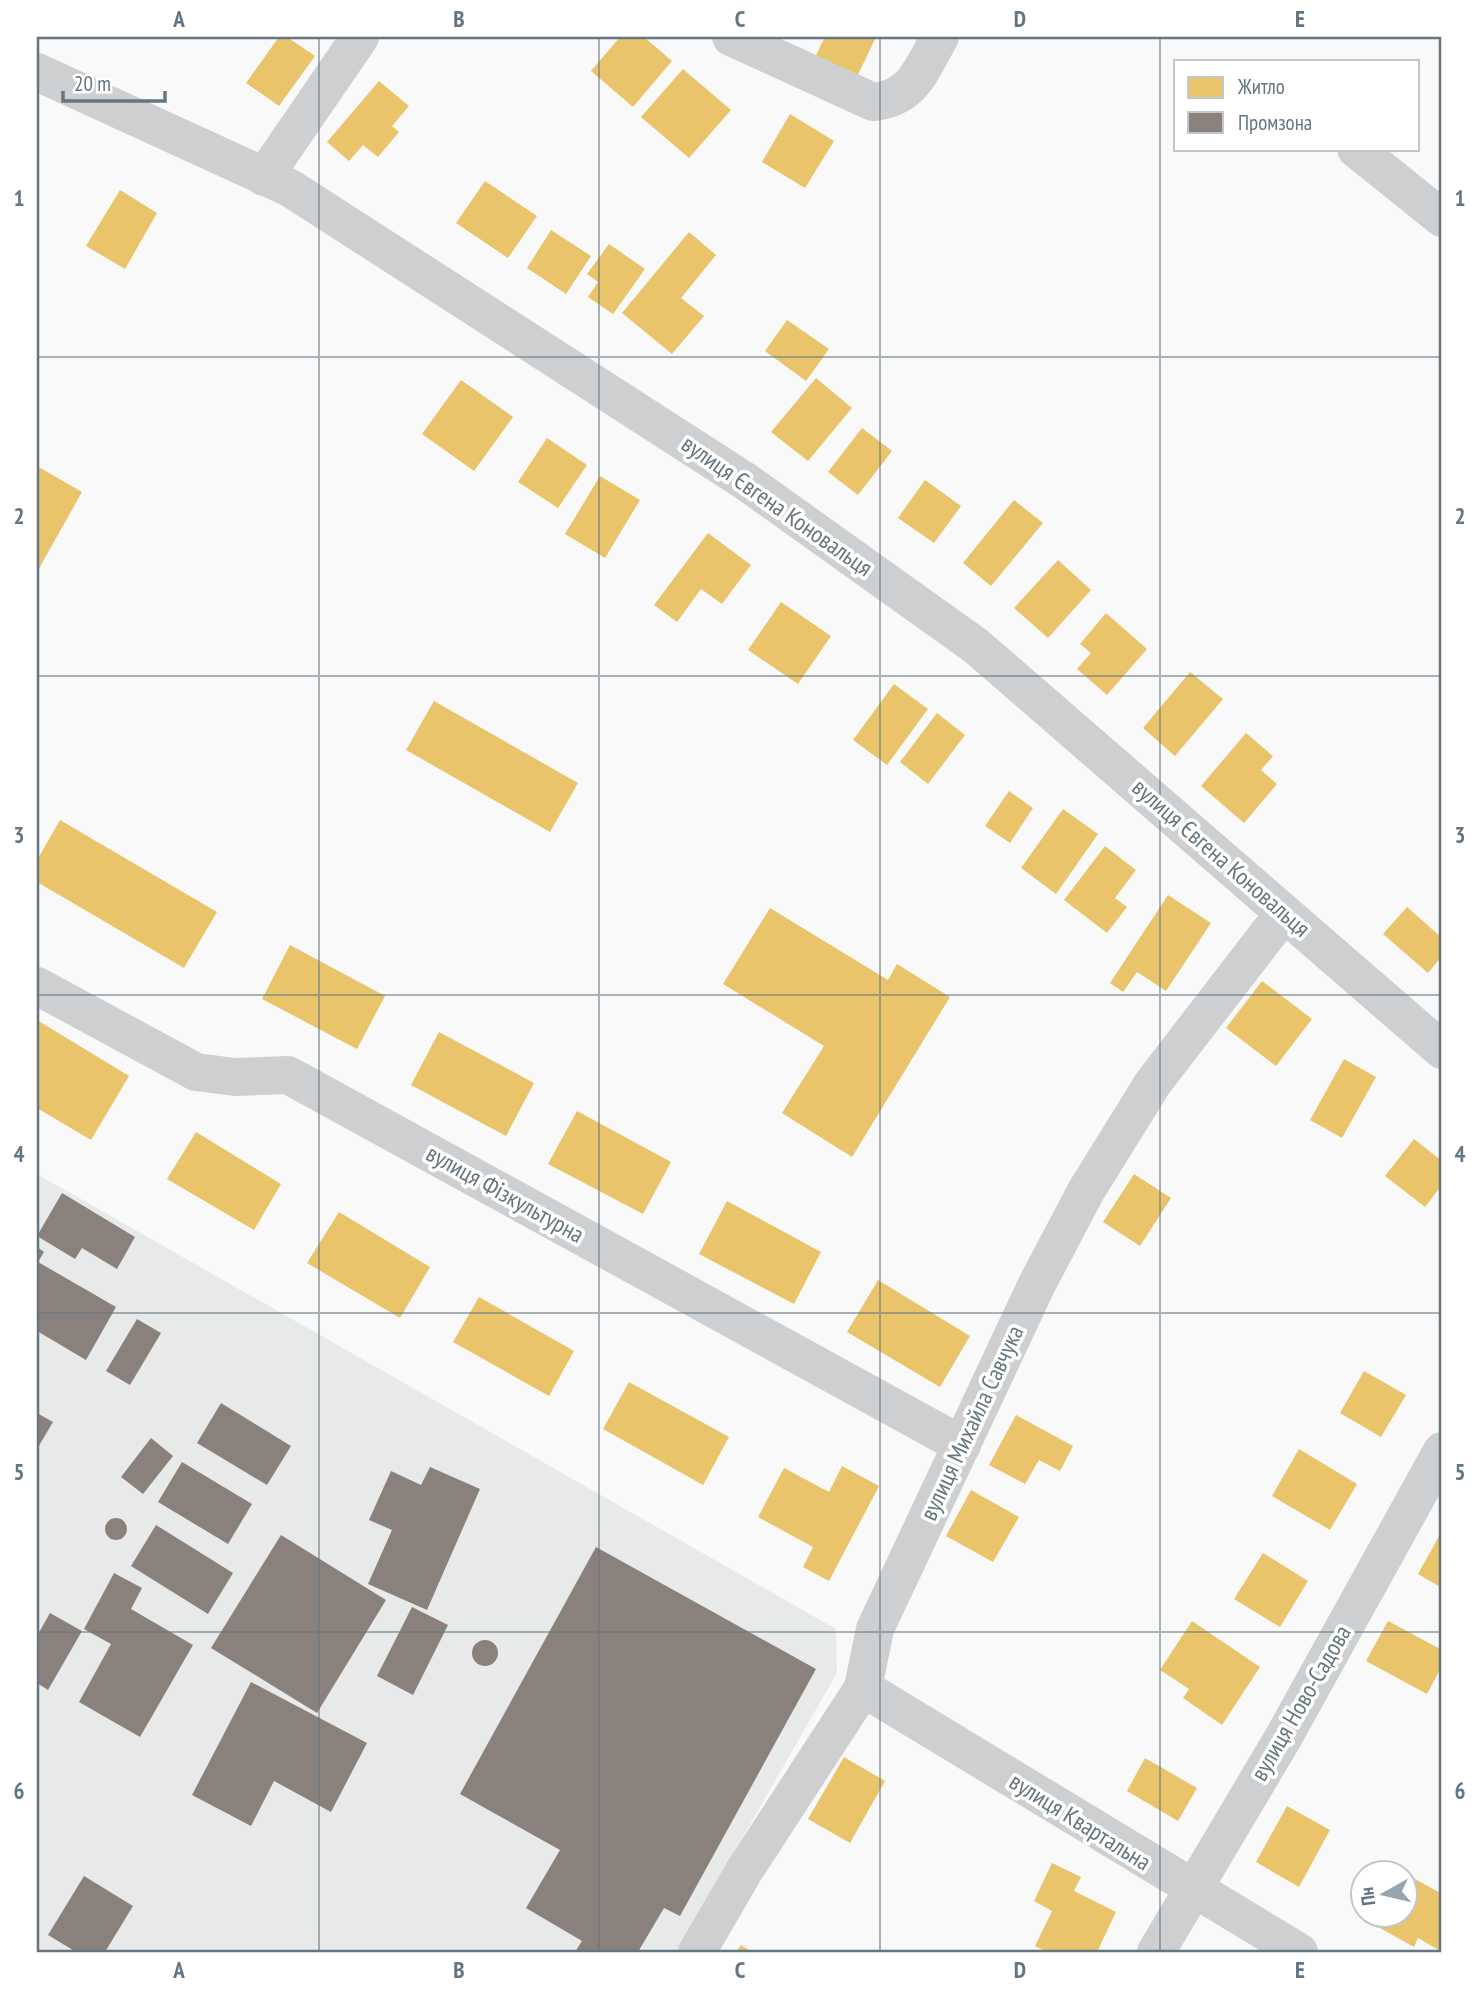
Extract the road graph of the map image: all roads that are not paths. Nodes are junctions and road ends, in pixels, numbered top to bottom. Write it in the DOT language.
graph roads {
  1 [pos="360,37"];
  2 [pos="731,37"];
  3 [pos="940,37"];
  4 [pos="37,72"];
  5 [pos="1357,150"];
  6 [pos="264,177"];
  7 [pos="1442,218"];
  8 [pos="1284,913"];
  9 [pos="37,986"];
  10 [pos="1442,1050"];
  11 [pos="961,1445"];
  12 [pos="1442,1451"];
  13 [pos="863,1688"];
  14 [pos="1190,1889"];
  15 [pos="697,1952"];
  16 [pos="1156,1952"];
  17 [pos="1299,1952"];
  1 -- 6 [label="street"];
  2 -- 3 [label="street"];
  4 -- 6 [label="street, вулиця Євгена Коновальця"];
  5 -- 7 [label="street"];
  6 -- 8 [label="street, вулиця Євгена Коновальця"];
  8 -- 10 [label="street, вулиця Євгена Коновальця"];
  8 -- 11 [label="street, вулиця Михайла Савчука"];
  9 -- 11 [label="street, вулиця Фізкультурна"];
  11 -- 13 [label="street, вулиця Михайла Савчука"];
  12 -- 14 [label="street, вулиця Ново-Садова"];
  13 -- 14 [label="street, вулиця Квартальна"];
  13 -- 15 [label="street, вулиця Михайла Савчука"];
  14 -- 16 [label="street, вулиця Ново-Садова"];
  14 -- 17 [label="street, вулиця Квартальна"];
}
